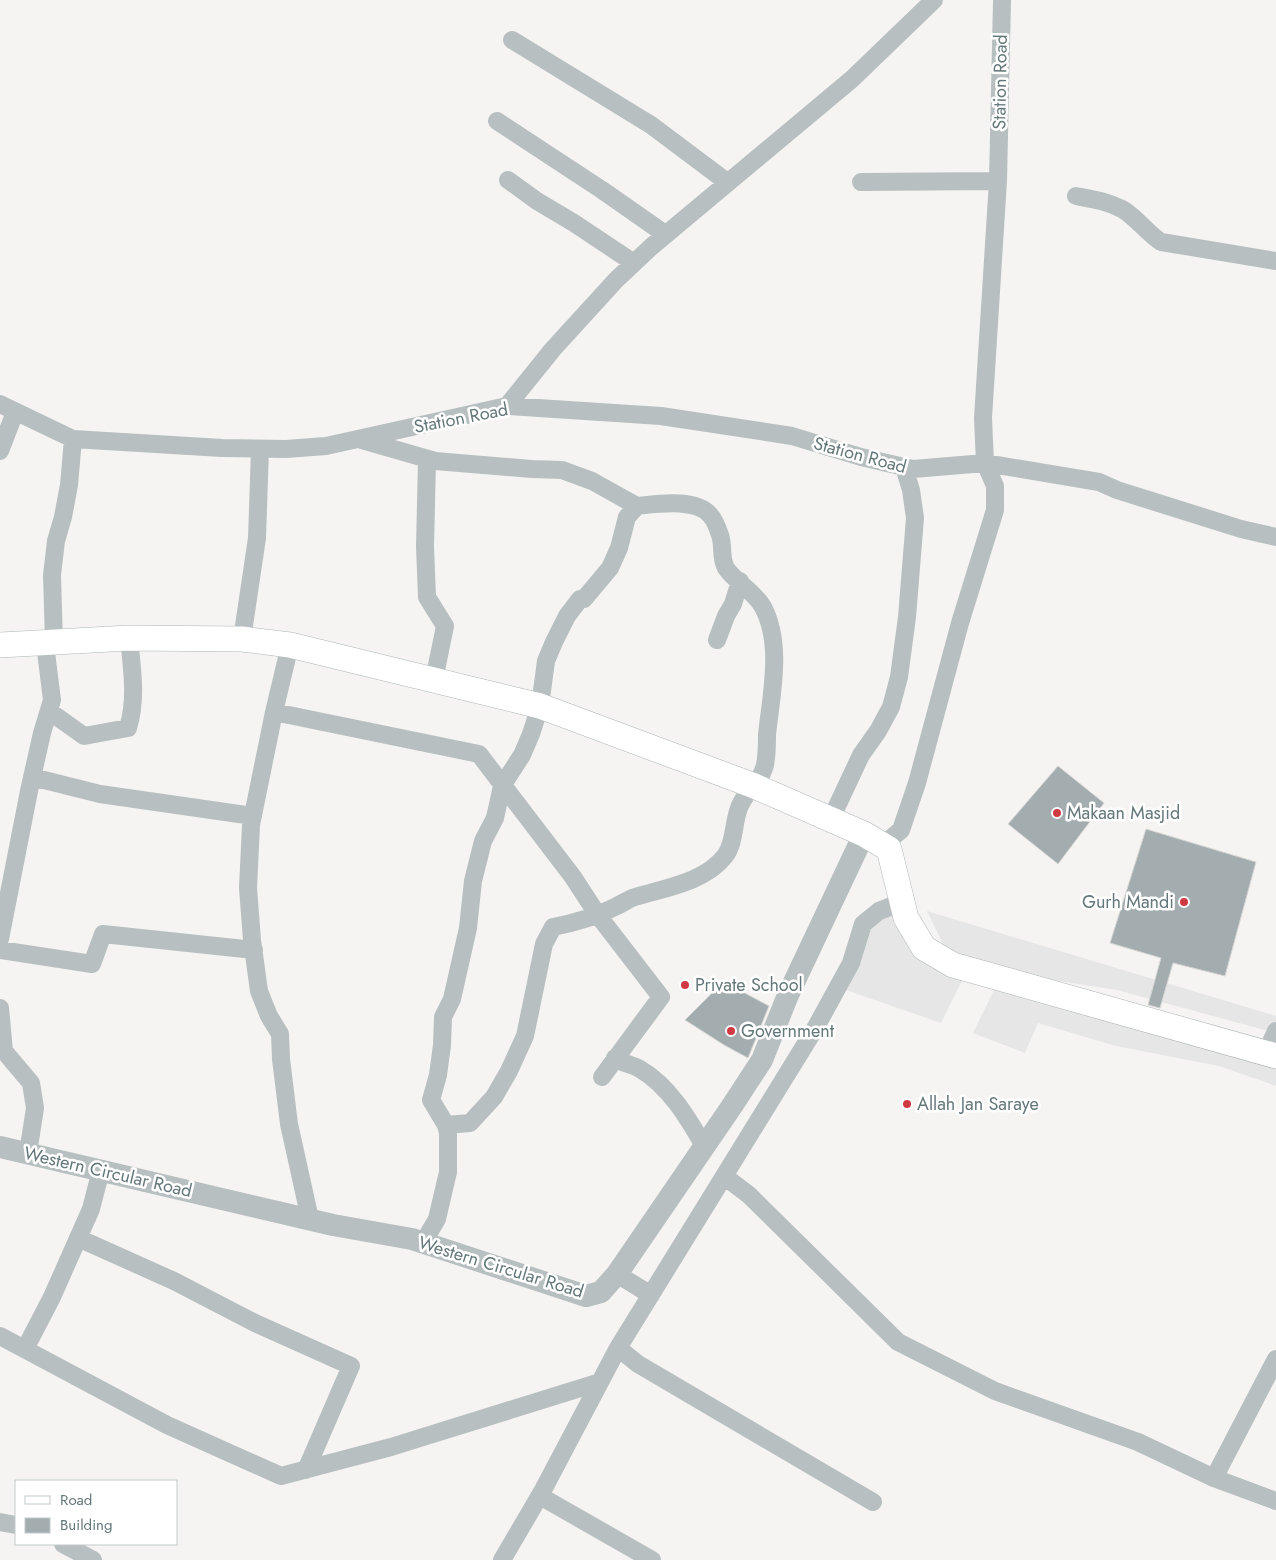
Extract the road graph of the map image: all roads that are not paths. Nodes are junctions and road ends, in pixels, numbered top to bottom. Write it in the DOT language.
graph roads {
  1 [pos="934,0"];
  2 [pos="1002,0"];
  3 [pos="512,40"];
  4 [pos="497,121"];
  5 [pos="508,180"];
  6 [pos="998,181"];
  7 [pos="727,182"];
  8 [pos="861,182"];
  9 [pos="1076,196"];
  10 [pos="665,234"];
  11 [pos="1276,260"];
  12 [pos="634,263"];
  13 [pos="507,406"];
  14 [pos="8,408"];
  15 [pos="73,439"];
  16 [pos="358,439"];
  17 [pos="260,449"];
  18 [pos="0,451"];
  19 [pos="427,459"];
  20 [pos="985,463"];
  21 [pos="904,467"];
  22 [pos="637,506"];
  23 [pos="1276,537"];
  24 [pos="740,581"];
  25 [pos="129,638"];
  26 [pos="242,639"];
  27 [pos="717,640"];
  28 [pos="49,644"];
  29 [pos="0,645"];
  30 [pos="290,645"];
  31 [pos="434,680"];
  32 [pos="540,706"];
  33 [pos="49,711"];
  34 [pos="274,712"];
  35 [pos="32,777"];
  36 [pos="502,786"];
  37 [pos="754,786"];
  38 [pos="253,816"];
  39 [pos="831,819"];
  40 [pos="874,839"];
  41 [pos="902,902"];
  42 [pos="597,914"];
  43 [pos="0,939"];
  44 [pos="0,950"];
  45 [pos="254,950"];
  46 [pos="0,1008"];
  47 [pos="1273,1047"];
  48 [pos="615,1058"];
  49 [pos="602,1077"];
  50 [pos="446,1125"];
  51 [pos="704,1146"];
  52 [pos="0,1147"];
  53 [pos="28,1153"];
  54 [pos="101,1170"];
  55 [pos="724,1176"];
  56 [pos="310,1219"];
  57 [pos="78,1238"];
  58 [pos="424,1243"];
  59 [pos="617,1274"];
  60 [pos="651,1295"];
  61 [pos="0,1336"];
  62 [pos="618,1348"];
  63 [pos="25,1349"];
  64 [pos="1276,1361"];
  65 [pos="600,1382"];
  66 [pos="306,1470"];
  67 [pos="1214,1478"];
  68 [pos="540,1496"];
  69 [pos="1276,1501"];
  70 [pos="873,1502"];
  71 [pos="0,1522"];
  72 [pos="15,1525"];
  73 [pos="65,1545"];
  74 [pos="93,1560"];
  75 [pos="502,1560"];
  76 [pos="652,1560"];
  1 -- 7 [label="street"];
  2 -- 6 [label="street, Station Road"];
  3 -- 7 [label="street"];
  4 -- 10 [label="street"];
  5 -- 12 [label="street"];
  6 -- 8 [label="street"];
  6 -- 20 [label="street, Station Road"];
  7 -- 10 [label="street"];
  9 -- 11 [label="street"];
  10 -- 12 [label="street"];
  12 -- 13 [label="street"];
  13 -- 16 [label="street, Station Road"];
  13 -- 21 [label="street, Station Road"];
  14 -- 15 [label="street, Station Road"];
  14 -- 18 [label="street"];
  15 -- 17 [label="street, Station Road"];
  15 -- 28 [label="street"];
  16 -- 17 [label="street, Station Road"];
  16 -- 19 [label="street"];
  17 -- 26 [label="street"];
  19 -- 22 [label="street"];
  19 -- 31 [label="street"];
  20 -- 21 [label="street, Station Road"];
  20 -- 23 [label="street"];
  20 -- 40 [label="street, Station Road"];
  21 -- 39 [label="street"];
  22 -- 24 [label="street"];
  22 -- 32 [label="street"];
  24 -- 27 [label="street"];
  24 -- 37 [label="street"];
  25 -- 26 [label="main road"];
  25 -- 28 [label="main road"];
  25 -- 33 [label="street"];
  26 -- 30 [label="main road"];
  28 -- 29 [label="main road"];
  28 -- 33 [label="street"];
  30 -- 31 [label="main road"];
  30 -- 34 [label="street"];
  31 -- 32 [label="main road"];
  32 -- 36 [label="street"];
  32 -- 37 [label="main road"];
  33 -- 35 [label="street"];
  34 -- 36 [label="street"];
  34 -- 38 [label="street"];
  35 -- 38 [label="street"];
  35 -- 43 [label="street"];
  36 -- 42 [label="street"];
  36 -- 50 [label="street"];
  37 -- 39 [label="main road"];
  37 -- 42 [label="street"];
  38 -- 45 [label="street"];
  39 -- 40 [label="main road"];
  40 -- 41 [label="main road"];
  40 -- 51 [label="street, Western Circular Road"];
  41 -- 47 [label="main road"];
  41 -- 55 [label="street"];
  42 -- 48 [label="street"];
  42 -- 50 [label="street"];
  44 -- 45 [label="street"];
  45 -- 56 [label="street"];
  46 -- 53 [label="street"];
  48 -- 49 [label="street"];
  48 -- 51 [label="street"];
  50 -- 58 [label="street"];
  51 -- 59 [label="street, Western Circular Road"];
  52 -- 53 [label="street, Western Circular Road"];
  53 -- 54 [label="street, Western Circular Road"];
  54 -- 56 [label="street, Western Circular Road"];
  54 -- 57 [label="street"];
  55 -- 60 [label="street"];
  55 -- 67 [label="street"];
  56 -- 58 [label="street, Western Circular Road"];
  57 -- 63 [label="street"];
  57 -- 66 [label="street"];
  58 -- 59 [label="street, Western Circular Road"];
  59 -- 60 [label="street"];
  60 -- 62 [label="street"];
  61 -- 63 [label="street"];
  62 -- 65 [label="street"];
  62 -- 70 [label="street"];
  63 -- 66 [label="street"];
  64 -- 67 [label="street"];
  65 -- 66 [label="street"];
  65 -- 68 [label="street"];
  67 -- 69 [label="street"];
  68 -- 75 [label="street"];
  68 -- 76 [label="street"];
  71 -- 72 [label="street"];
  73 -- 74 [label="street"];
}
